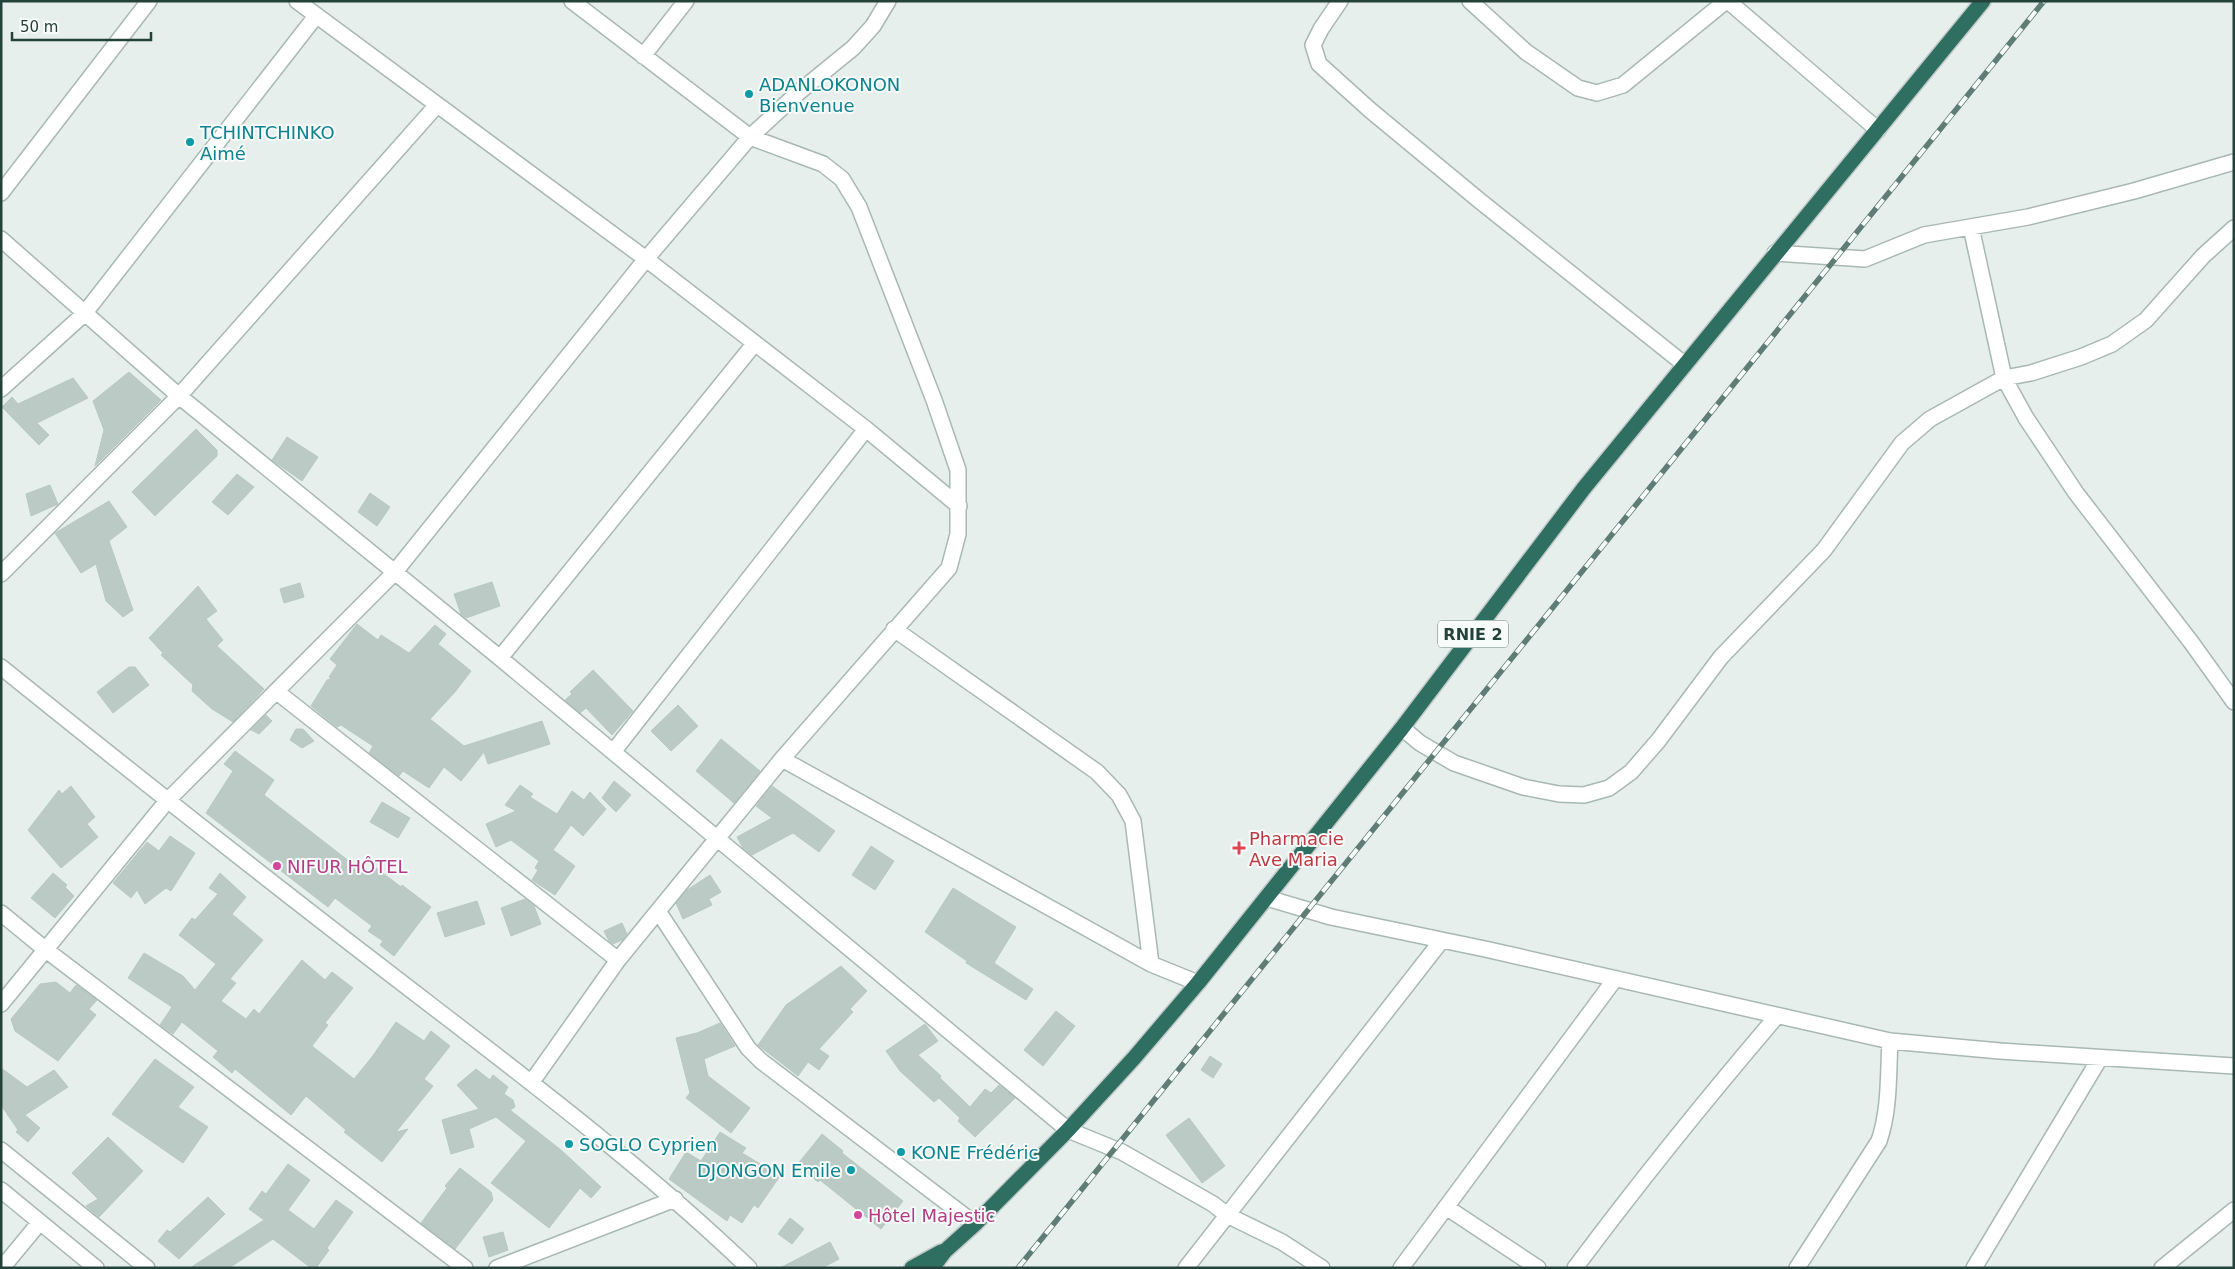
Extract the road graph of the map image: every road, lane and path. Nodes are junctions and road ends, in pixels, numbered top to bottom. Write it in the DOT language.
graph roads {
  1 [pos="149,1"];
  2 [pos="297,1"];
  3 [pos="572,1"];
  4 [pos="686,1"];
  5 [pos="888,1"];
  6 [pos="1340,1"];
  7 [pos="1470,1"];
  8 [pos="1727,1"];
  9 [pos="1982,1"];
  10 [pos="316,16"];
  11 [pos="643,56"];
  12 [pos="438,105"];
  13 [pos="1878,130"];
  14 [pos="750,137"];
  15 [pos="2234,162"];
  16 [pos="1,193"];
  17 [pos="1971,227"];
  18 [pos="2234,228"];
  19 [pos="1,239"];
  20 [pos="1775,253"];
  21 [pos="646,259"];
  22 [pos="84,314"];
  23 [pos="755,343"];
  24 [pos="1684,364"];
  25 [pos="2004,378"];
  26 [pos="1,389"];
  27 [pos="180,396"];
  28 [pos="866,428"];
  29 [pos="959,506"];
  30 [pos="394,573"];
  31 [pos="1,574"];
  32 [pos="894,629"];
  33 [pos="500,658"];
  34 [pos="1,667"];
  35 [pos="277,692"];
  36 [pos="2234,702"];
  37 [pos="1402,728"];
  38 [pos="613,752"];
  39 [pos="782,759"];
  40 [pos="167,801"];
  41 [pos="717,839"];
  42 [pos="1267,898"];
  43 [pos="658,911"];
  44 [pos="1,913"];
  45 [pos="1442,940"];
  46 [pos="46,950"];
  47 [pos="618,960"];
  48 [pos="1152,964"];
  49 [pos="1615,979"];
  50 [pos="1198,983"];
  51 [pos="1,1004"];
  52 [pos="1777,1016"];
  53 [pos="1890,1041"];
  54 [pos="2100,1058"];
  55 [pos="2234,1066"];
  56 [pos="531,1083"];
  57 [pos="1068,1130"];
  58 [pos="1,1150"];
  59 [pos="1,1190"];
  60 [pos="675,1199"];
  61 [pos="1446,1207"];
  62 [pos="2234,1210"];
  63 [pos="1228,1215"];
  64 [pos="40,1222"];
  65 [pos="975,1224"];
  66 [pos="944,1251"];
  67 [pos="2,1268"];
  68 [pos="96,1268"];
  69 [pos="147,1268"];
  70 [pos="465,1268"];
  71 [pos="497,1268"];
  72 [pos="749,1268"];
  73 [pos="912,1268"];
  74 [pos="932,1268"];
  75 [pos="1186,1268"];
  76 [pos="1322,1268"];
  77 [pos="1401,1268"];
  78 [pos="1538,1268"];
  79 [pos="1575,1268"];
  80 [pos="1796,1268"];
  81 [pos="1974,1268"];
  82 [pos="2162,1268"];
  1 -- 16 [label="street"];
  2 -- 10 [label="street"];
  3 -- 11 [label="street"];
  4 -- 11 [label="street"];
  5 -- 14 [label="street"];
  6 -- 24 [label="street"];
  7 -- 8 [label="street"];
  8 -- 13 [label="street"];
  9 -- 13 [label="highway, RNIE 2"];
  10 -- 12 [label="street"];
  10 -- 22 [label="street"];
  11 -- 14 [label="street"];
  12 -- 21 [label="street"];
  12 -- 27 [label="street"];
  13 -- 20 [label="highway, RNIE 2"];
  14 -- 21 [label="street"];
  14 -- 29 [label="street"];
  15 -- 17 [label="street"];
  17 -- 20 [label="street"];
  17 -- 25 [label="street"];
  18 -- 25 [label="street"];
  19 -- 22 [label="street"];
  20 -- 24 [label="highway, RNIE 2"];
  21 -- 23 [label="street"];
  21 -- 30 [label="street"];
  22 -- 26 [label="street"];
  22 -- 27 [label="street"];
  23 -- 28 [label="street"];
  23 -- 33 [label="street"];
  24 -- 37 [label="highway, RNIE 2"];
  25 -- 36 [label="street"];
  25 -- 37 [label="street"];
  27 -- 30 [label="street"];
  27 -- 31 [label="street"];
  28 -- 29 [label="street"];
  28 -- 38 [label="street"];
  29 -- 32 [label="street"];
  30 -- 33 [label="street"];
  30 -- 35 [label="street"];
  32 -- 39 [label="street"];
  32 -- 48 [label="street"];
  33 -- 38 [label="street"];
  34 -- 40 [label="street"];
  35 -- 40 [label="street"];
  35 -- 47 [label="street"];
  37 -- 42 [label="highway, RNIE 2"];
  38 -- 41 [label="street"];
  39 -- 41 [label="street"];
  39 -- 48 [label="street"];
  40 -- 46 [label="street"];
  40 -- 56 [label="street"];
  41 -- 43 [label="street"];
  41 -- 57 [label="street"];
  42 -- 45 [label="street"];
  42 -- 50 [label="highway, RNIE 2"];
  43 -- 47 [label="street"];
  43 -- 65 [label="street"];
  44 -- 46 [label="street"];
  45 -- 49 [label="street"];
  45 -- 63 [label="street"];
  46 -- 51 [label="street"];
  46 -- 70 [label="street"];
  47 -- 56 [label="street"];
  48 -- 50 [label="street"];
  49 -- 52 [label="street"];
  49 -- 61 [label="street"];
  50 -- 57 [label="highway, RNIE 2"];
  52 -- 53 [label="street"];
  52 -- 79 [label="street"];
  53 -- 54 [label="street"];
  53 -- 80 [label="street"];
  54 -- 55 [label="street"];
  54 -- 81 [label="street"];
  56 -- 60 [label="street"];
  57 -- 63 [label="street"];
  57 -- 65 [label="highway, RNIE 2"];
  58 -- 69 [label="street"];
  59 -- 64 [label="street"];
  60 -- 71 [label="street"];
  60 -- 72 [label="street"];
  61 -- 77 [label="street"];
  61 -- 78 [label="street"];
  62 -- 82 [label="street"];
  63 -- 75 [label="street"];
  63 -- 76 [label="street"];
  64 -- 67 [label="street"];
  64 -- 68 [label="street"];
  65 -- 66 [label="highway, RNIE 2"];
  66 -- 73 [label="highway, RNIE 2"];
  66 -- 74 [label="highway, RNIE 2"];
}
